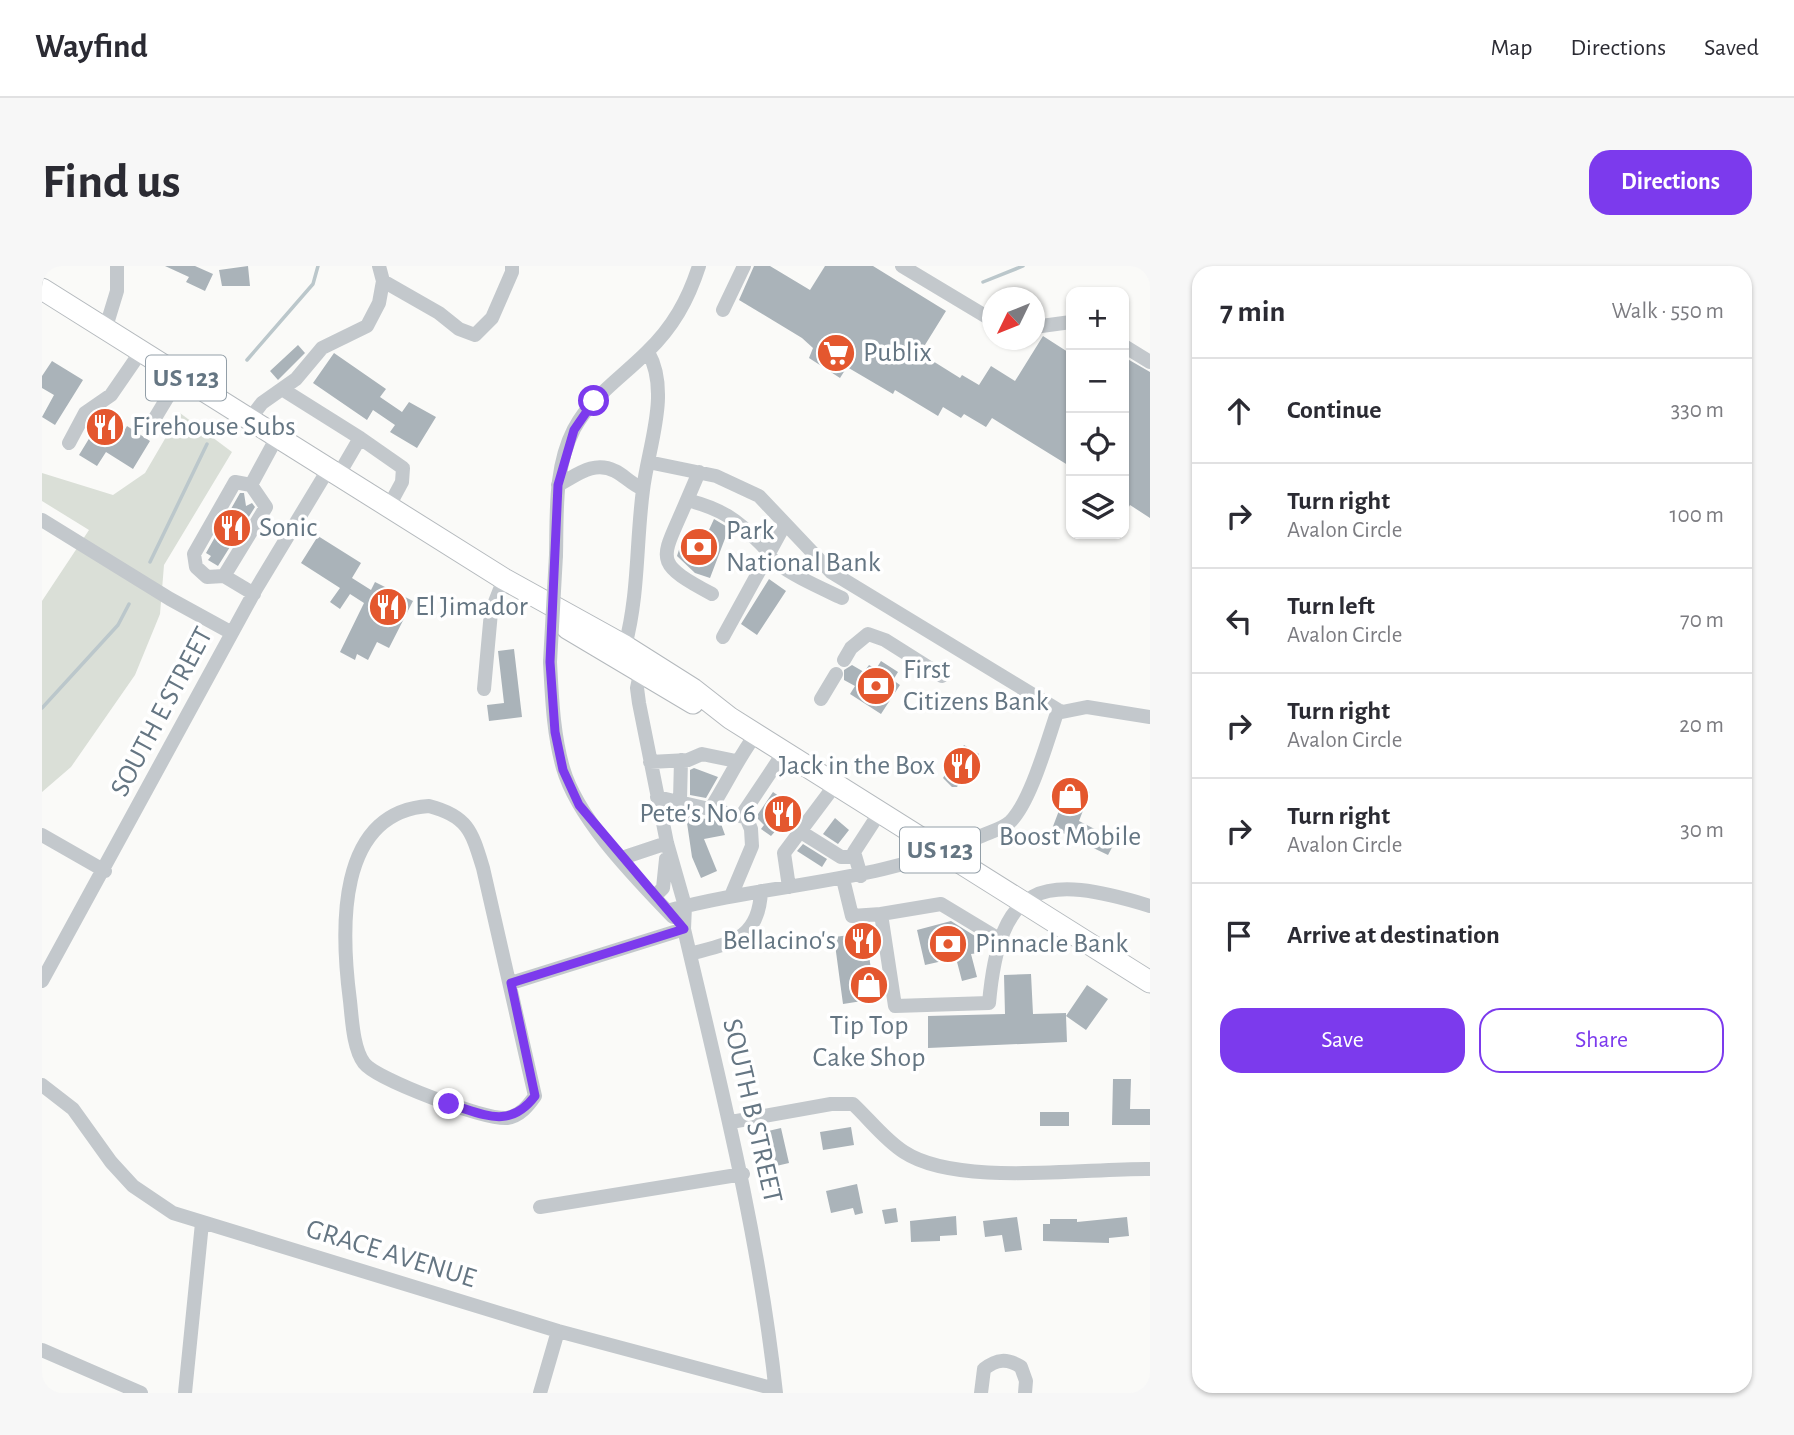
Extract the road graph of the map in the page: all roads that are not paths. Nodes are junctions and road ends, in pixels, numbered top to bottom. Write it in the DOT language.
graph roads {
  1 [pos="117,266"];
  2 [pos="379,266"];
  3 [pos="512,266"];
  4 [pos="699,266"];
  5 [pos="744,266"];
  6 [pos="902,266"];
  7 [pos="383,281"];
  8 [pos="42,289"];
  9 [pos="723,310"];
  10 [pos="982,314"];
  11 [pos="1066,323"];
  12 [pos="1045,326"];
  13 [pos="106,327"];
  14 [pos="1129,349"];
  15 [pos="142,350"];
  16 [pos="648,352"];
  17 [pos="1150,362"];
  18 [pos="181,375"];
  19 [pos="282,389"];
  20 [pos="249,420"];
  21 [pos="149,428"];
  22 [pos="277,437"];
  23 [pos="360,438"];
  24 [pos="69,443"];
  25 [pos="648,462"];
  26 [pos="334,471"];
  27 [pos="699,472"];
  28 [pos="251,485"];
  29 [pos="558,485"];
  30 [pos="643,489"];
  31 [pos="687,500"];
  32 [pos="390,506"];
  33 [pos="42,520"];
  34 [pos="785,524"];
  35 [pos="769,554"];
  36 [pos="224,576"];
  37 [pos="504,579"];
  38 [pos="254,594"];
  39 [pos="712,594"];
  40 [pos="842,598"];
  41 [pos="232,633"];
  42 [pos="723,637"];
  43 [pos="625,646"];
  44 [pos="844,660"];
  45 [pos="640,674"];
  46 [pos="836,674"];
  47 [pos="942,676"];
  48 [pos="484,689"];
  49 [pos="821,699"];
  50 [pos="1058,710"];
  51 [pos="1150,717"];
  52 [pos="730,718"];
  53 [pos="756,734"];
  54 [pos="784,752"];
  55 [pos="681,760"];
  56 [pos="736,761"];
  57 [pos="650,762"];
  58 [pos="835,785"];
  59 [pos="657,797"];
  60 [pos="680,800"];
  61 [pos="711,808"];
  62 [pos="880,812"];
  63 [pos="744,817"];
  64 [pos="801,832"];
  65 [pos="42,835"];
  66 [pos="667,843"];
  67 [pos="944,853"];
  68 [pos="855,857"];
  69 [pos="622,858"];
  70 [pos="105,871"];
  71 [pos="861,876"];
  72 [pos="843,879"];
  73 [pos="789,887"];
  74 [pos="761,891"];
  75 [pos="655,896"];
  76 [pos="731,896"];
  77 [pos="1024,902"];
  78 [pos="685,906"];
  79 [pos="1150,906"];
  80 [pos="667,911"];
  81 [pos="881,914"];
  82 [pos="684,929"];
  83 [pos="999,939"];
  84 [pos="690,954"];
  85 [pos="42,981"];
  86 [pos="1150,982"];
  87 [pos="511,983"];
  88 [pos="42,1085"];
  89 [pos="731,1122"];
  90 [pos="1150,1169"];
  91 [pos="743,1174"];
  92 [pos="540,1207"];
  93 [pos="202,1223"];
  94 [pos="558,1331"];
  95 [pos="42,1350"];
  96 [pos="776,1391"];
  97 [pos="141,1393"];
  98 [pos="184,1393"];
  99 [pos="540,1393"];
  100 [pos="981,1393"];
  101 [pos="1025,1393"];
  1 -- 13 [label="street"];
  2 -- 7 [label="street"];
  3 -- 7 [label="street"];
  4 -- 16 [label="street"];
  5 -- 9 [label="street"];
  6 -- 10 [label="street"];
  7 -- 19 [label="street"];
  8 -- 13 [label="highway, US 123"];
  11 -- 12 [label="street"];
  13 -- 15 [label="highway, US 123"];
  14 -- 17 [label="street"];
  15 -- 18 [label="highway, US 123"];
  15 -- 24 [label="street"];
  16 -- 25 [label="street"];
  16 -- 29 [label="street"];
  18 -- 20 [label="highway, US 123"];
  18 -- 21 [label="street"];
  19 -- 20 [label="street"];
  19 -- 23 [label="street"];
  20 -- 22 [label="highway, US 123"];
  22 -- 26 [label="highway, US 123"];
  22 -- 28 [label="street"];
  23 -- 26 [label="street, SOUTH E STREET"];
  23 -- 32 [label="street"];
  25 -- 27 [label="street"];
  25 -- 30 [label="street"];
  26 -- 32 [label="highway, US 123"];
  26 -- 38 [label="street, SOUTH E STREET"];
  27 -- 31 [label="street"];
  27 -- 34 [label="street"];
  28 -- 36 [label="street"];
  28 -- 36 [label="street"];
  29 -- 30 [label="street"];
  29 -- 69 [label="street, bridge"];
  30 -- 43 [label="street"];
  31 -- 35 [label="street"];
  31 -- 39 [label="street"];
  32 -- 37 [label="highway, US 123"];
  33 -- 41 [label="street"];
  34 -- 35 [label="street"];
  34 -- 50 [label="street"];
  35 -- 40 [label="street"];
  35 -- 42 [label="street"];
  36 -- 38 [label="street"];
  37 -- 43 [label="highway, US 123"];
  37 -- 45 [label="highway, US 123"];
  37 -- 48 [label="street"];
  38 -- 41 [label="street, SOUTH E STREET"];
  41 -- 70 [label="street, SOUTH E STREET"];
  43 -- 52 [label="highway, US 123"];
  44 -- 47 [label="street"];
  45 -- 52 [label="highway, US 123"];
  45 -- 57 [label="street, SOUTH B STREET"];
  46 -- 49 [label="street"];
  50 -- 51 [label="street"];
  50 -- 67 [label="street"];
  52 -- 53 [label="highway, US 123"];
  53 -- 54 [label="highway, US 123"];
  53 -- 56 [label="street"];
  54 -- 58 [label="highway, US 123"];
  54 -- 63 [label="street"];
  55 -- 56 [label="street"];
  55 -- 57 [label="street"];
  55 -- 60 [label="street"];
  56 -- 61 [label="street"];
  57 -- 59 [label="street, SOUTH B STREET"];
  58 -- 62 [label="highway, US 123"];
  58 -- 64 [label="street"];
  59 -- 60 [label="street"];
  59 -- 66 [label="street, SOUTH B STREET"];
  60 -- 61 [label="street"];
  61 -- 63 [label="street"];
  62 -- 67 [label="highway, US 123"];
  62 -- 68 [label="street"];
  63 -- 76 [label="street"];
  64 -- 68 [label="street"];
  64 -- 73 [label="street"];
  65 -- 70 [label="street"];
  66 -- 69 [label="street"];
  66 -- 75 [label="street, SOUTH B STREET"];
  66 -- 78 [label="street, SOUTH B STREET"];
  67 -- 71 [label="street"];
  67 -- 77 [label="highway, US 123"];
  68 -- 71 [label="street"];
  69 -- 75 [label="street"];
  70 -- 85 [label="street, SOUTH E STREET"];
  71 -- 72 [label="street"];
  72 -- 73 [label="street"];
  72 -- 81 [label="street"];
  73 -- 74 [label="street"];
  74 -- 76 [label="street"];
  74 -- 84 [label="street"];
  75 -- 80 [label="street"];
  76 -- 78 [label="street"];
  77 -- 79 [label="street"];
  77 -- 83 [label="street"];
  77 -- 86 [label="highway, US 123"];
  78 -- 80 [label="street"];
  78 -- 82 [label="street, SOUTH B STREET"];
  80 -- 82 [label="street"];
  81 -- 83 [label="street"];
  81 -- 83 [label="street"];
  82 -- 84 [label="street, SOUTH B STREET"];
  82 -- 87 [label="street"];
  84 -- 89 [label="street, SOUTH B STREET"];
  87 -- 87 [label="street"];
  88 -- 93 [label="street, GRACE AVENUE"];
  89 -- 90 [label="street"];
  89 -- 91 [label="street, SOUTH B STREET"];
  91 -- 92 [label="street"];
  91 -- 96 [label="street, SOUTH B STREET"];
  93 -- 94 [label="street, GRACE AVENUE"];
  93 -- 98 [label="street"];
  94 -- 96 [label="street, GRACE AVENUE"];
  94 -- 99 [label="street"];
  95 -- 97 [label="street"];
  100 -- 101 [label="street"];
}
